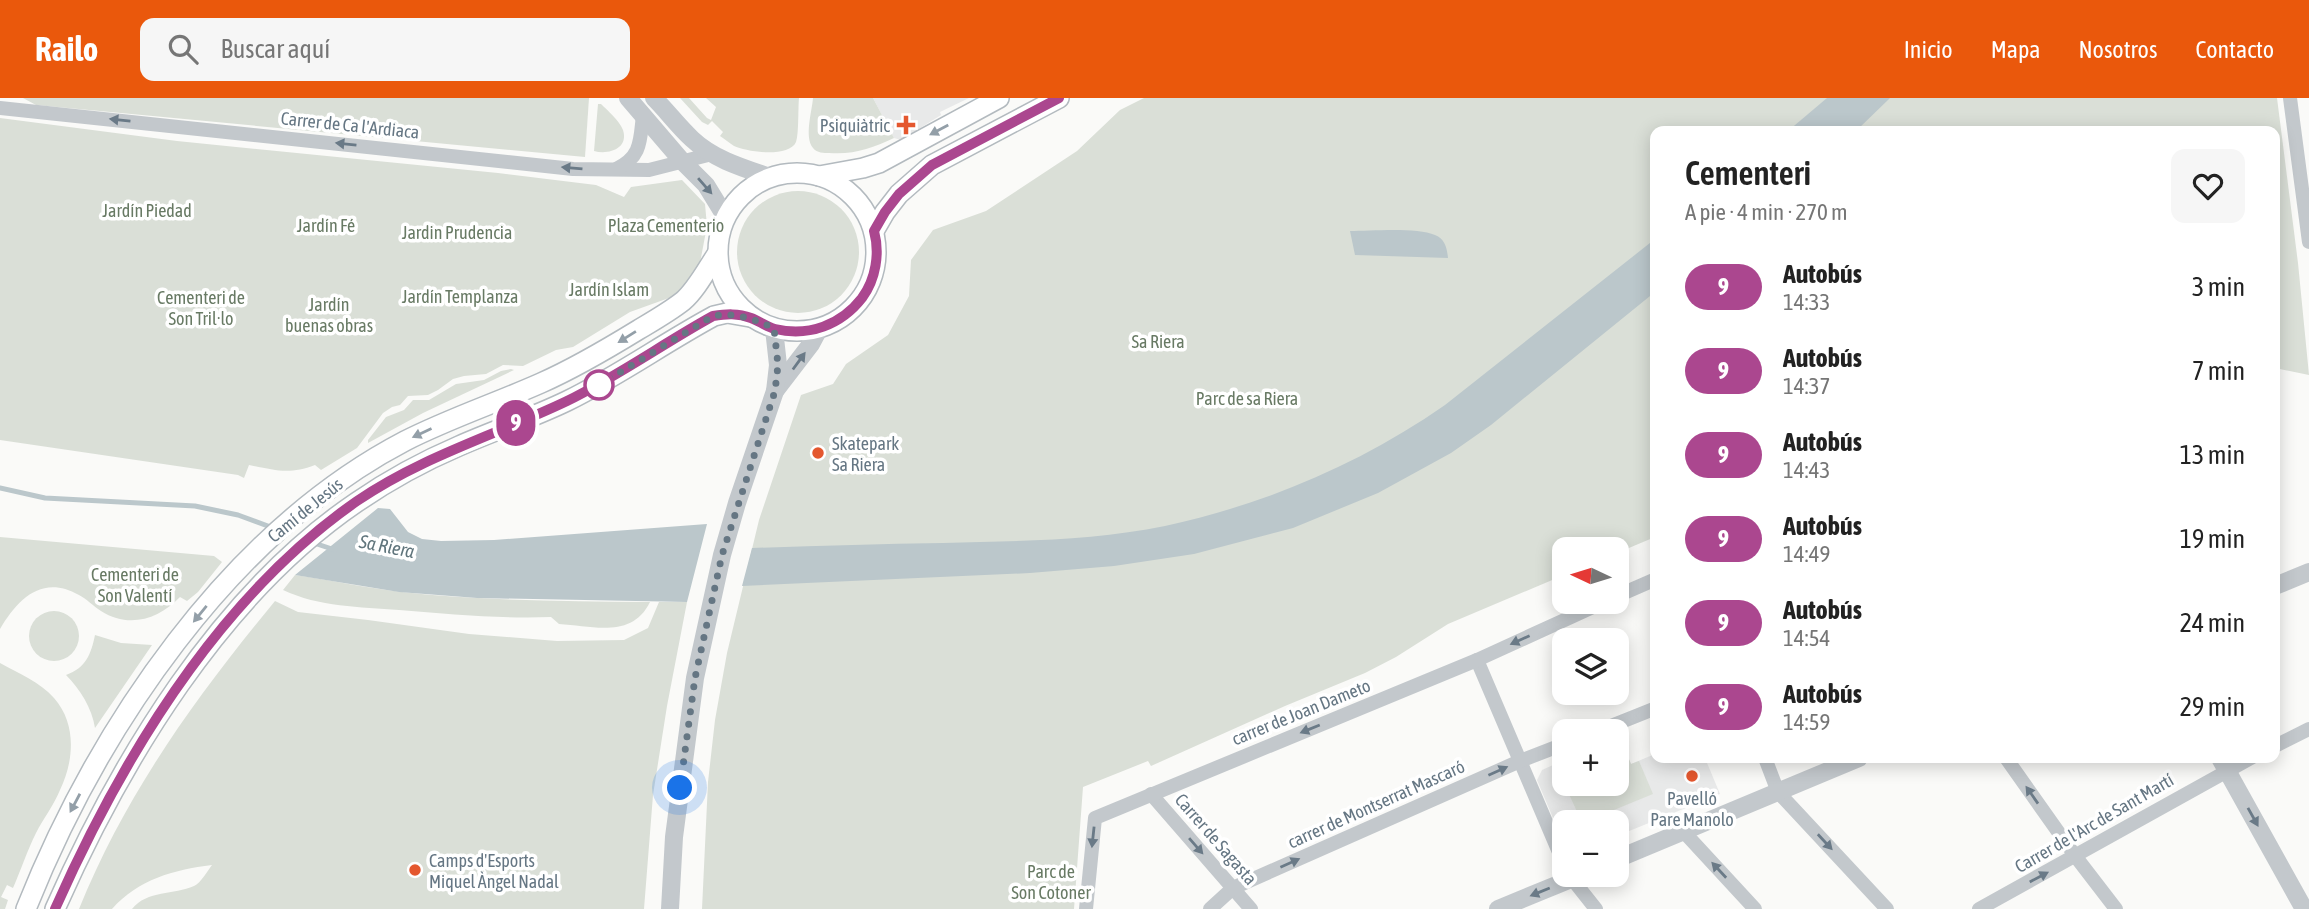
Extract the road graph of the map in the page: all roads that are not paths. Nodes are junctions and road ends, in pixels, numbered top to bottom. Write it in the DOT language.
graph roads {
  1 [pos="628,98"];
  2 [pos="654,98"];
  3 [pos="999,98"];
  4 [pos="1059,98"];
  5 [pos="2290,98"];
  6 [pos="0,108"];
  7 [pos="643,115"];
  8 [pos="712,154"];
  9 [pos="682,161"];
  10 [pos="612,171"];
  11 [pos="819,176"];
  12 [pos="771,177"];
  13 [pos="725,216"];
  14 [pos="874,231"];
  15 [pos="2309,242"];
  16 [pos="717,254"];
  17 [pos="750,317"];
  18 [pos="774,328"];
  19 [pos="819,329"];
  20 [pos="775,391"];
  21 [pos="2309,572"];
  22 [pos="1650,582"];
  23 [pos="2280,584"];
  24 [pos="1629,591"];
  25 [pos="1578,614"];
  26 [pos="1477,660"];
  27 [pos="1650,710"];
  28 [pos="1628,719"];
  29 [pos="2309,729"];
  30 [pos="2280,744"];
  31 [pos="1552,749"];
  32 [pos="1521,761"];
  33 [pos="1767,763"];
  34 [pos="1847,763"];
  35 [pos="2010,763"];
  36 [pos="2223,764"];
  37 [pos="1778,792"];
  38 [pos="1151,794"];
  39 [pos="1552,830"];
  40 [pos="1683,831"];
  41 [pos="1629,854"];
  42 [pos="2076,857"];
  43 [pos="1552,882"];
  44 [pos="1581,887"];
  45 [pos="1233,888"];
  46 [pos="2303,906"];
  47 [pos="26,909"];
  48 [pos="55,909"];
  49 [pos="670,909"];
  50 [pos="1086,909"];
  51 [pos="1210,909"];
  52 [pos="1251,909"];
  53 [pos="1498,909"];
  54 [pos="1596,909"];
  55 [pos="1755,909"];
  56 [pos="1887,909"];
  57 [pos="1979,909"];
  58 [pos="2116,909"];
  1 -- 7 [label="street"];
  2 -- 8 [label="street"];
  3 -- 11 [label="main road, one-way"];
  4 -- 14 [label="main road"];
  5 -- 15 [label="street"];
  10 -- 6 [label="street, Carrer de Ca l'Ardiaca, one-way"];
  7 -- 9 [label="street"];
  7 -- 10 [label="street"];
  8 -- 9 [label="street, Carrer de Ca l'Ardiaca"];
  8 -- 12 [label="street"];
  9 -- 10 [label="street, Carrer de Ca l'Ardiaca"];
  9 -- 13 [label="street, one-way"];
  11 -- 12 [label="main road"];
  11 -- 14 [label="main road"];
  12 -- 13 [label="main road"];
  13 -- 16 [label="main road"];
  14 -- 19 [label="main road"];
  16 -- 17 [label="main road"];
  16 -- 47 [label="main road, Camí de Jesús, one-way"];
  17 -- 18 [label="main road"];
  17 -- 48 [label="main road, Camí de Jesús"];
  18 -- 19 [label="main road"];
  18 -- 20 [label="street"];
  20 -- 19 [label="street, one-way"];
  20 -- 49 [label="street"];
  21 -- 23 [label="street"];
  22 -- 24 [label="street"];
  25 -- 26 [label="street, carrer de Joan Dameto, one-way"];
  26 -- 32 [label="street"];
  26 -- 38 [label="street, carrer de Joan Dameto, one-way"];
  27 -- 28 [label="street"];
  29 -- 30 [label="street"];
  31 -- 32 [label="street, carrer de Montserrat Mascaró"];
  32 -- 39 [label="street"];
  45 -- 32 [label="street, carrer de Montserrat Mascaró, one-way"];
  33 -- 37 [label="street"];
  34 -- 37 [label="street"];
  42 -- 35 [label="street, one-way"];
  36 -- 42 [label="street, Carrer de l'Arc de Sant Martí"];
  36 -- 46 [label="street, one-way"];
  37 -- 40 [label="street"];
  37 -- 56 [label="street, one-way"];
  38 -- 45 [label="street, Carrer de Sagasta, one-way"];
  38 -- 50 [label="street, carrer de Joan Dameto, one-way"];
  40 -- 41 [label="street"];
  55 -- 40 [label="street, one-way"];
  57 -- 42 [label="street, Carrer de l'Arc de Sant Martí, one-way"];
  42 -- 58 [label="street"];
  43 -- 53 [label="street, one-way"];
  44 -- 54 [label="street"];
  45 -- 51 [label="street, carrer de Montserrat Mascaró"];
  45 -- 52 [label="street, Carrer de Sagasta"];
}
